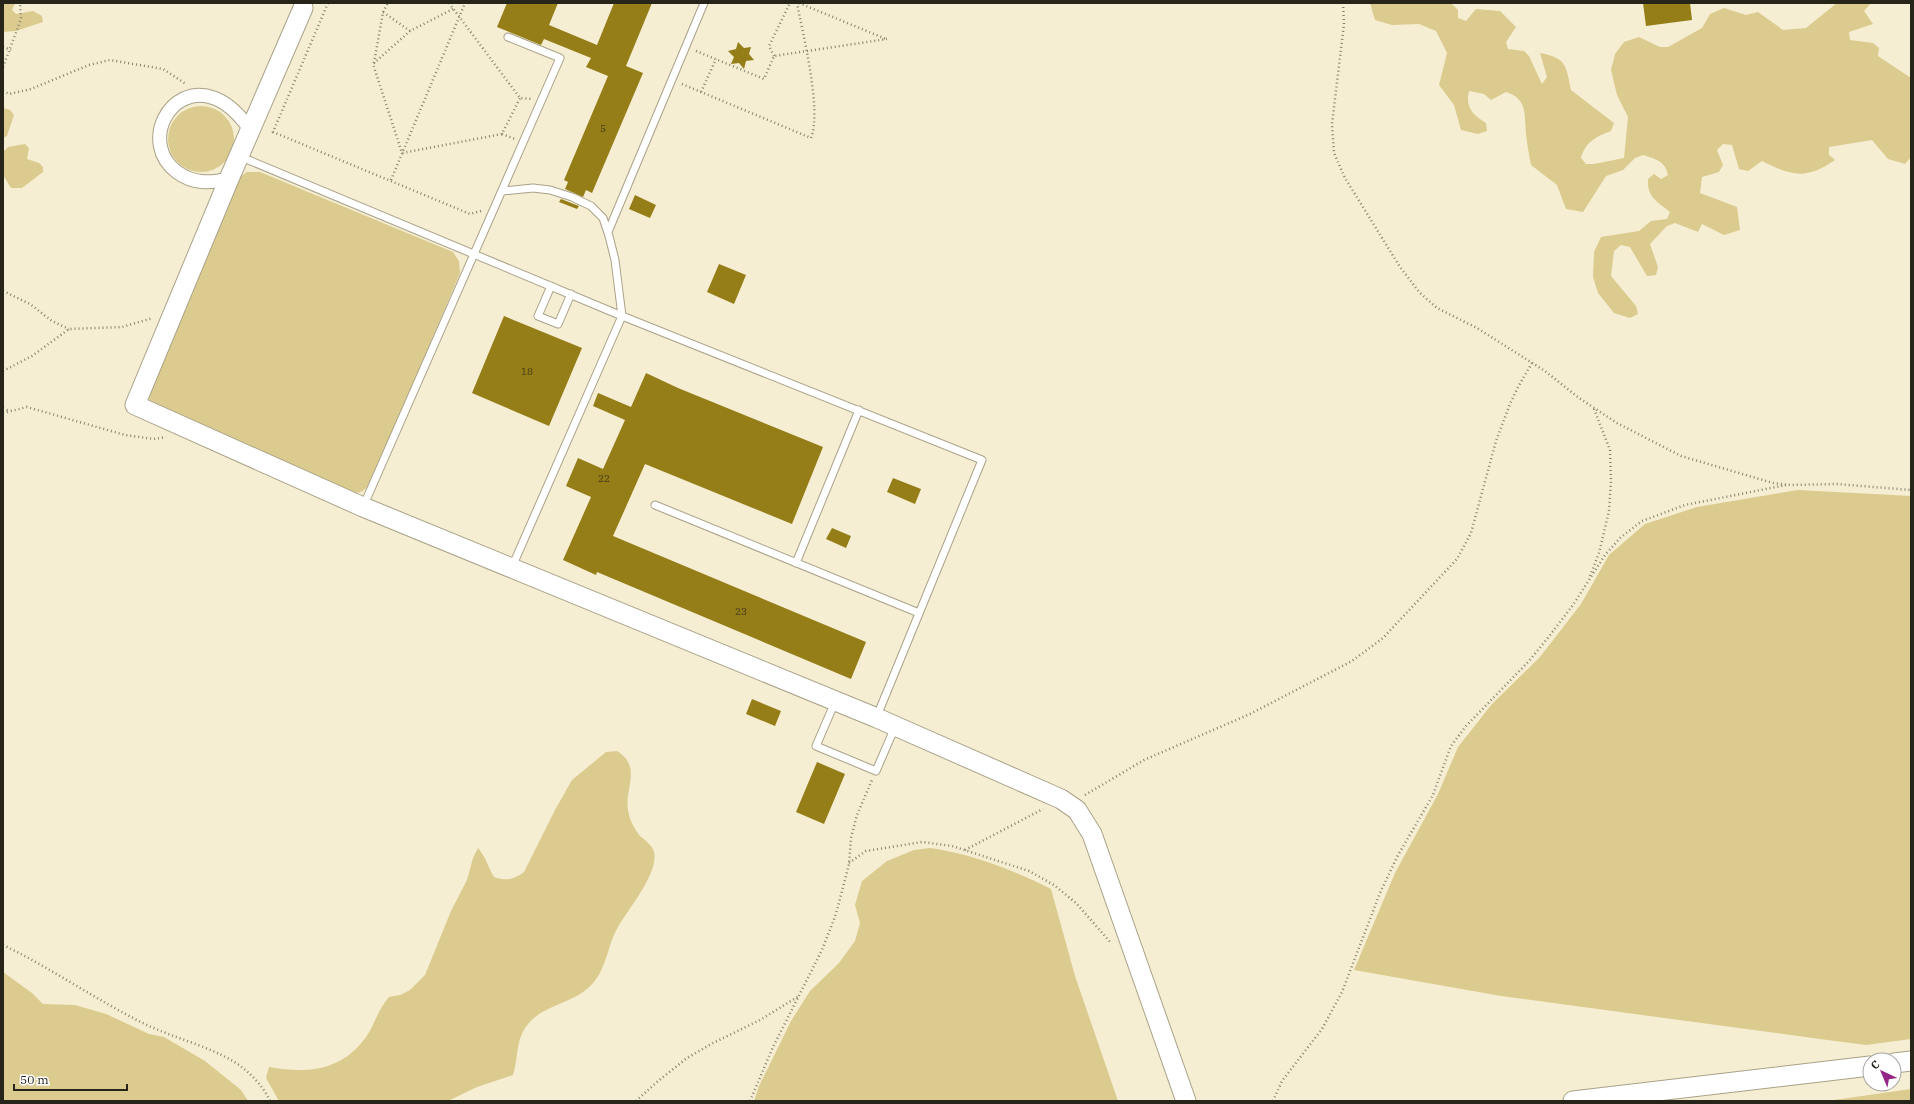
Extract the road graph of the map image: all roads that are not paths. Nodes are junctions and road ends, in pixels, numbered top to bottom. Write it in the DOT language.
graph roads {
  1 [pos="704,3"];
  2 [pos="304,6"];
  3 [pos="508,37"];
  4 [pos="250,129"];
  5 [pos="239,156"];
  6 [pos="229,179"];
  7 [pos="502,191"];
  8 [pos="608,232"];
  9 [pos="474,254"];
  10 [pos="551,286"];
  11 [pos="571,294"];
  12 [pos="622,316"];
  13 [pos="859,410"];
  14 [pos="655,506"];
  15 [pos="363,507"];
  16 [pos="796,562"];
  17 [pos="511,569"];
  18 [pos="919,613"];
  19 [pos="835,702"];
  20 [pos="877,718"];
  21 [pos="895,726"];
  22 [pos="1862,1067"];
  23 [pos="1186,1101"];
  24 [pos="1573,1101"];
  1 -- 8 [label="lane"];
  2 -- 4 [label="street"];
  3 -- 7 [label="lane"];
  4 -- 5 [label="street"];
  4 -- 6 [label="street"];
  5 -- 6 [label="street"];
  5 -- 9 [label="lane"];
  6 -- 15 [label="street"];
  7 -- 8 [label="lane"];
  7 -- 9 [label="lane"];
  8 -- 12 [label="lane"];
  9 -- 10 [label="lane"];
  9 -- 15 [label="lane"];
  10 -- 11 [label="lane"];
  10 -- 11 [label="lane"];
  11 -- 12 [label="lane"];
  12 -- 13 [label="lane"];
  12 -- 17 [label="lane"];
  13 -- 16 [label="lane"];
  13 -- 18 [label="lane"];
  14 -- 16 [label="lane"];
  15 -- 17 [label="street"];
  16 -- 18 [label="lane"];
  17 -- 19 [label="street"];
  18 -- 20 [label="lane"];
  19 -- 20 [label="street"];
  19 -- 21 [label="lane"];
  20 -- 21 [label="street"];
  21 -- 23 [label="street"];
  22 -- 24 [label="street"];
}
